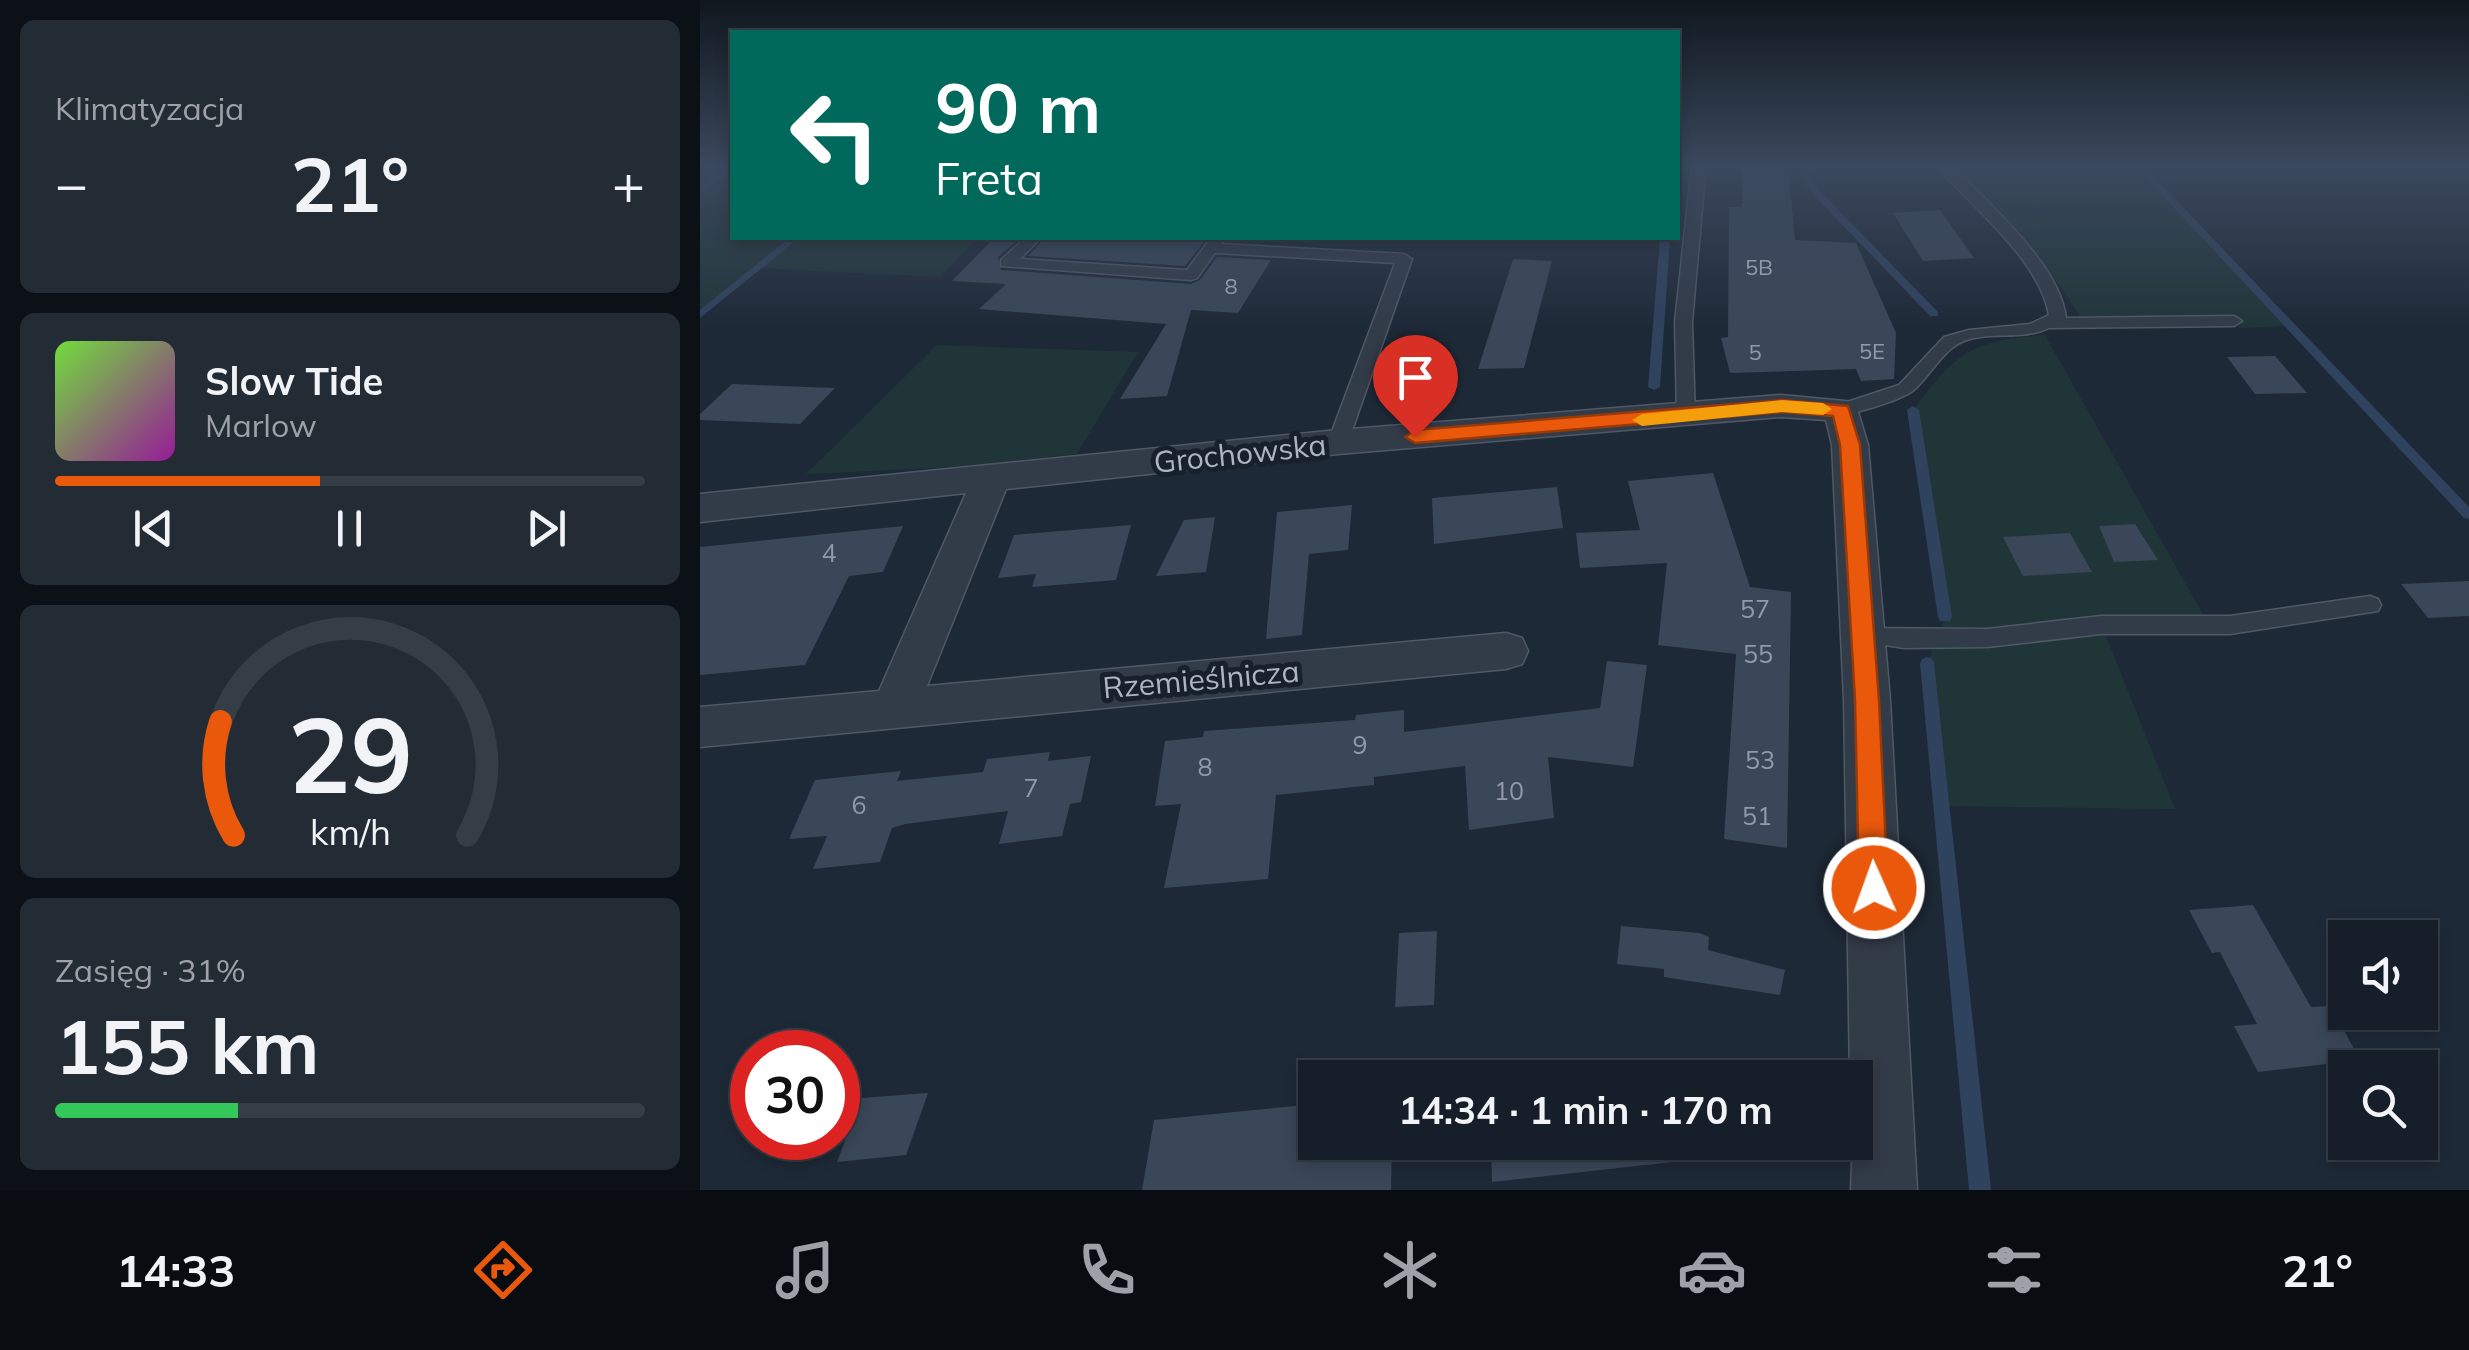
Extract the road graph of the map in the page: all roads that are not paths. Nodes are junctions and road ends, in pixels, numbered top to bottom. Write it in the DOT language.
graph roads {
  1 [pos="1694,220"];
  2 [pos="1992,220"];
  3 [pos="1031,240"];
  4 [pos="1214,243"];
  5 [pos="2234,322"];
  6 [pos="2050,324"];
  7 [pos="1842,410"];
  8 [pos="1686,416"];
  9 [pos="1338,442"];
  10 [pos="991,479"];
  11 [pos="700,508"];
  12 [pos="2370,605"];
  13 [pos="1862,634"];
  14 [pos="1506,652"];
  15 [pos="896,706"];
  16 [pos="700,726"];
  17 [pos="1884,1190"];
  1 -- 8 [label="lane"];
  2 -- 6 [label="lane"];
  3 -- 4 [label="lane"];
  4 -- 9 [label="lane"];
  5 -- 6 [label="lane"];
  6 -- 7 [label="lane"];
  7 -- 8 [label="street, Grochowska"];
  7 -- 13 [label="street"];
  8 -- 9 [label="street, Grochowska"];
  9 -- 10 [label="street, Grochowska"];
  10 -- 11 [label="street, Grochowska"];
  10 -- 15 [label="street"];
  12 -- 13 [label="lane"];
  13 -- 17 [label="street"];
  14 -- 15 [label="street, Rzemieślnicza"];
  15 -- 16 [label="street, Rzemieślnicza"];
}
